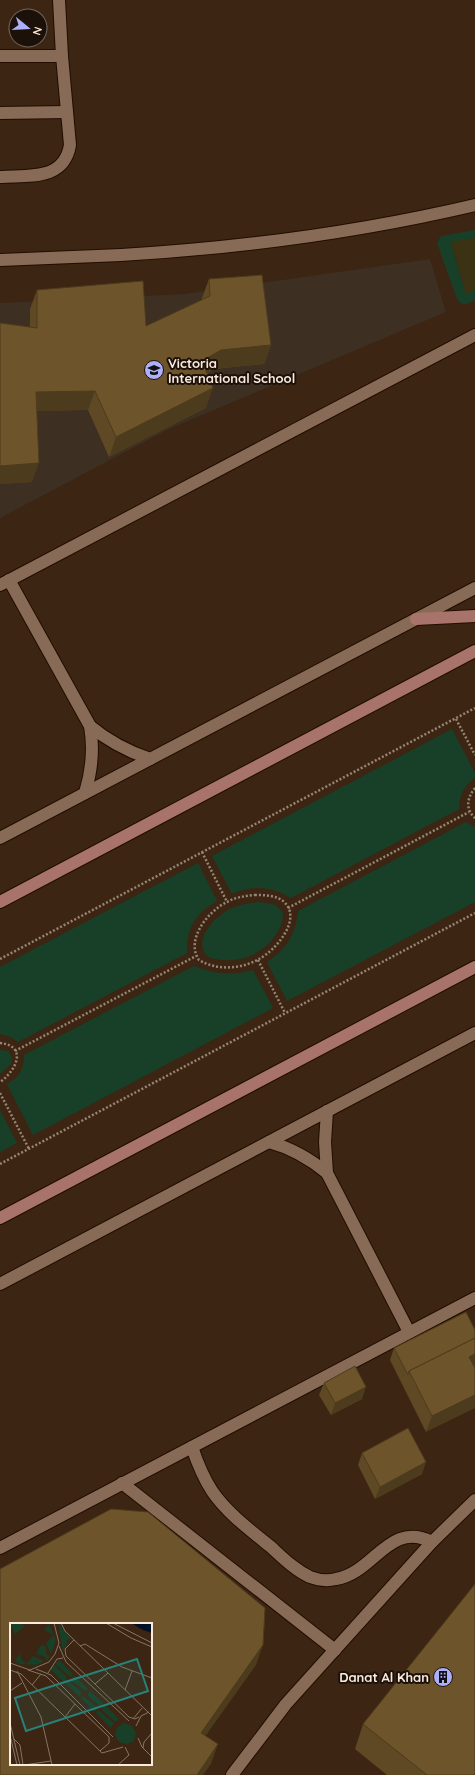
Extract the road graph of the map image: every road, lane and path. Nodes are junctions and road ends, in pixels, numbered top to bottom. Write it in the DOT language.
graph roads {
  1 [pos="59,0"];
  2 [pos="0,56"];
  3 [pos="62,56"];
  4 [pos="67,112"];
  5 [pos="0,113"];
  6 [pos="0,177"];
  7 [pos="475,205"];
  8 [pos="0,260"];
  9 [pos="475,335"];
  10 [pos="5,583"];
  11 [pos="475,588"];
  12 [pos="475,616"];
  13 [pos="416,619"];
  14 [pos="475,651"];
  15 [pos="475,708"];
  16 [pos="456,719"];
  17 [pos="90,726"];
  18 [pos="475,755"];
  19 [pos="150,759"];
  20 [pos="475,788"];
  21 [pos="86,793"];
  22 [pos="469,812"];
  23 [pos="475,818"];
  24 [pos="0,838"];
  25 [pos="202,852"];
  26 [pos="0,902"];
  27 [pos="227,902"];
  28 [pos="288,908"];
  29 [pos="475,914"];
  30 [pos="196,956"];
  31 [pos="0,959"];
  32 [pos="258,960"];
  33 [pos="475,967"];
  34 [pos="285,1013"];
  35 [pos="475,1033"];
  36 [pos="0,1043"];
  37 [pos="15,1051"];
  38 [pos="0,1082"];
  39 [pos="0,1093"];
  40 [pos="327,1111"];
  41 [pos="269,1142"];
  42 [pos="29,1149"];
  43 [pos="0,1164"];
  44 [pos="327,1173"];
  45 [pos="0,1218"];
  46 [pos="0,1284"];
  47 [pos="475,1298"];
  48 [pos="409,1332"];
  49 [pos="192,1447"];
  50 [pos="122,1484"];
  51 [pos="475,1500"];
  52 [pos="432,1542"];
  53 [pos="0,1548"];
  54 [pos="335,1650"];
  55 [pos="232,1775"];
  1 -- 3 [label="street"];
  2 -- 3 [label="street"];
  3 -- 4 [label="street"];
  4 -- 5 [label="street"];
  4 -- 6 [label="street"];
  7 -- 8 [label="street"];
  9 -- 10 [label="street"];
  10 -- 17 [label="street"];
  11 -- 13 [label="street"];
  12 -- 13 [label="street"];
  13 -- 19 [label="street"];
  14 -- 26 [label="street"];
  15 -- 16 [label="path"];
  16 -- 18 [label="path"];
  16 -- 25 [label="path"];
  17 -- 19 [label="street"];
  17 -- 21 [label="street"];
  19 -- 21 [label="street"];
  20 -- 22 [label="path"];
  21 -- 24 [label="street"];
  22 -- 23 [label="path"];
  22 -- 28 [label="path"];
  25 -- 27 [label="path"];
  25 -- 31 [label="path"];
  27 -- 28 [label="path"];
  27 -- 30 [label="path"];
  28 -- 32 [label="path"];
  29 -- 34 [label="path"];
  30 -- 32 [label="path"];
  30 -- 37 [label="path"];
  32 -- 34 [label="path"];
  33 -- 45 [label="street"];
  34 -- 42 [label="path"];
  35 -- 40 [label="street"];
  36 -- 37 [label="path"];
  37 -- 38 [label="path"];
  39 -- 42 [label="path"];
  40 -- 41 [label="street"];
  40 -- 44 [label="street"];
  41 -- 44 [label="street"];
  41 -- 46 [label="street"];
  42 -- 43 [label="path"];
  44 -- 48 [label="street"];
  47 -- 48 [label="street"];
  48 -- 49 [label="street"];
  49 -- 50 [label="street"];
  49 -- 52 [label="street"];
  50 -- 53 [label="street"];
  50 -- 54 [label="street"];
  51 -- 52 [label="street"];
  52 -- 54 [label="street"];
  54 -- 55 [label="street"];
}
